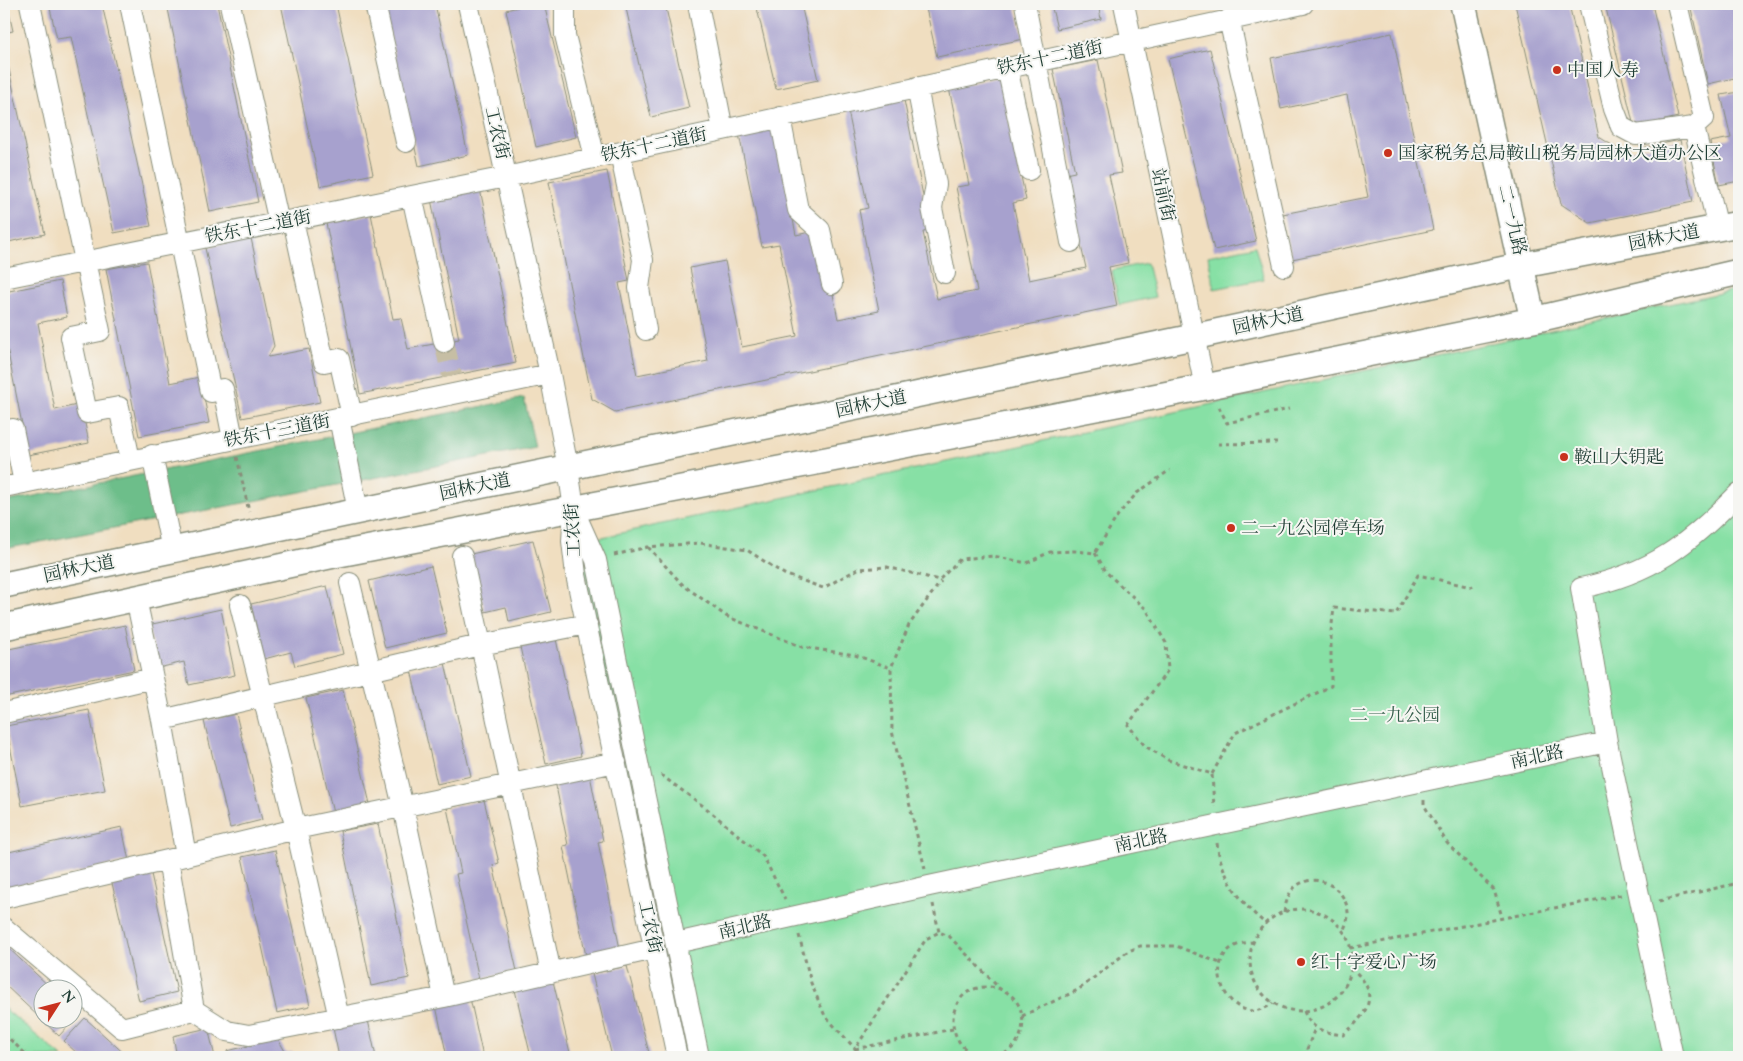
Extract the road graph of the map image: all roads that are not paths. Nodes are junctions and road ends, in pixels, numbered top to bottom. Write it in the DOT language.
graph roads {
  1 [pos="30,4"];
  2 [pos="130,4"];
  3 [pos="230,4"];
  4 [pos="375,4"];
  5 [pos="468,4"];
  6 [pos="565,4"];
  7 [pos="698,4"];
  8 [pos="1025,4"];
  9 [pos="1124,4"];
  10 [pos="1303,4"];
  11 [pos="1463,4"];
  12 [pos="1589,4"];
  13 [pos="1677,4"];
  14 [pos="1229,19"];
  15 [pos="1131,40"];
  16 [pos="1037,60"];
  17 [pos="1007,67"];
  18 [pos="916,87"];
  19 [pos="780,117"];
  20 [pos="1694,127"];
  21 [pos="722,130"];
  22 [pos="406,142"];
  23 [pos="620,153"];
  24 [pos="595,158"];
  25 [pos="1029,170"];
  26 [pos="506,177"];
  27 [pos="412,196"];
  28 [pos="286,221"];
  29 [pos="1729,226"];
  30 [pos="180,242"];
  31 [pos="1071,242"];
  32 [pos="85,261"];
  33 [pos="1523,265"];
  34 [pos="1284,266"];
  35 [pos="1739,272"];
  36 [pos="946,273"];
  37 [pos="4,278"];
  38 [pos="832,284"];
  39 [pos="1534,320"];
  40 [pos="646,330"];
  41 [pos="1193,337"];
  42 [pos="444,342"];
  43 [pos="550,374"];
  44 [pos="1205,387"];
  45 [pos="345,417"];
  46 [pos="4,431"];
  47 [pos="233,440"];
  48 [pos="152,455"];
  49 [pos="130,460"];
  50 [pos="603,460"];
  51 [pos="568,468"];
  52 [pos="24,483"];
  53 [pos="4,487"];
  54 [pos="1739,493"];
  55 [pos="574,509"];
  56 [pos="358,510"];
  57 [pos="172,550"];
  58 [pos="462,556"];
  59 [pos="350,583"];
  60 [pos="4,585"];
  61 [pos="139,598"];
  62 [pos="240,605"];
  63 [pos="587,624"];
  64 [pos="4,627"];
  65 [pos="480,645"];
  66 [pos="370,671"];
  67 [pos="153,678"];
  68 [pos="263,697"];
  69 [pos="4,713"];
  70 [pos="162,720"];
  71 [pos="1607,742"];
  72 [pos="616,762"];
  73 [pos="510,782"];
  74 [pos="403,807"];
  75 [pos="296,829"];
  76 [pos="177,858"];
  77 [pos="4,898"];
  78 [pos="4,928"];
  79 [pos="676,943"];
  80 [pos="654,949"];
  81 [pos="551,973"];
  82 [pos="444,997"];
  83 [pos="194,1010"];
  84 [pos="339,1018"];
  85 [pos="677,1057"];
  86 [pos="699,1057"];
  87 [pos="1673,1057"];
  1 -- 32 [label="street"];
  2 -- 30 [label="street"];
  3 -- 28 [label="street"];
  4 -- 22 [label="street"];
  5 -- 26 [label="street, 工农街"];
  6 -- 24 [label="street"];
  7 -- 21 [label="street"];
  8 -- 16 [label="street"];
  9 -- 15 [label="street, 站前街"];
  10 -- 14 [label="street, 铁东十二道街"];
  11 -- 33 [label="main road, 二一九路"];
  12 -- 20 [label="street"];
  13 -- 20 [label="street"];
  14 -- 15 [label="street, 铁东十二道街"];
  14 -- 34 [label="street"];
  15 -- 16 [label="street, 铁东十二道街"];
  15 -- 41 [label="street, 站前街"];
  16 -- 17 [label="street, 铁东十二道街"];
  16 -- 31 [label="street"];
  17 -- 18 [label="street, 铁东十二道街"];
  17 -- 25 [label="street"];
  18 -- 19 [label="street, 铁东十二道街"];
  18 -- 36 [label="street"];
  19 -- 21 [label="street, 铁东十二道街"];
  19 -- 38 [label="street"];
  20 -- 29 [label="street"];
  21 -- 23 [label="street, 铁东十二道街"];
  23 -- 24 [label="street, 铁东十二道街"];
  23 -- 40 [label="street"];
  24 -- 26 [label="street, 铁东十二道街"];
  26 -- 27 [label="street, 铁东十二道街"];
  26 -- 43 [label="street, 工农街"];
  27 -- 28 [label="street, 铁东十二道街"];
  27 -- 42 [label="street"];
  28 -- 30 [label="street, 铁东十二道街"];
  28 -- 45 [label="street"];
  29 -- 33 [label="main road, 园林大道"];
  30 -- 32 [label="street, 铁东十二道街"];
  30 -- 47 [label="street"];
  32 -- 37 [label="street, 铁东十二道街"];
  32 -- 49 [label="street"];
  33 -- 39 [label="main road, 二一九路"];
  33 -- 41 [label="main road, 园林大道"];
  35 -- 39 [label="main road"];
  39 -- 44 [label="main road"];
  41 -- 44 [label="street, 站前街"];
  41 -- 50 [label="main road, 园林大道"];
  43 -- 45 [label="street, 铁东十三道街"];
  43 -- 51 [label="street, 工农街"];
  44 -- 55 [label="main road"];
  45 -- 47 [label="street, 铁东十三道街"];
  45 -- 56 [label="street"];
  46 -- 52 [label="street"];
  47 -- 48 [label="street, 铁东十三道街"];
  48 -- 49 [label="street, 铁东十三道街"];
  48 -- 57 [label="street"];
  49 -- 52 [label="street, 铁东十三道街"];
  50 -- 51 [label="main road, 园林大道"];
  50 -- 55 [label="street"];
  51 -- 55 [label="street, 工农街"];
  51 -- 56 [label="main road, 园林大道"];
  52 -- 53 [label="street, 铁东十三道街"];
  54 -- 71 [label="street"];
  55 -- 61 [label="main road"];
  55 -- 63 [label="street, 工农街"];
  55 -- 79 [label="street"];
  56 -- 57 [label="main road, 园林大道"];
  57 -- 60 [label="main road, 园林大道"];
  58 -- 65 [label="street"];
  59 -- 66 [label="street"];
  61 -- 64 [label="main road"];
  61 -- 67 [label="street"];
  62 -- 68 [label="street"];
  63 -- 65 [label="street"];
  63 -- 72 [label="street, 工农街"];
  65 -- 66 [label="street"];
  65 -- 73 [label="street"];
  66 -- 68 [label="street"];
  66 -- 74 [label="street"];
  67 -- 69 [label="street"];
  67 -- 70 [label="street"];
  68 -- 70 [label="street"];
  68 -- 75 [label="street"];
  70 -- 76 [label="street"];
  71 -- 79 [label="street, 南北路"];
  71 -- 87 [label="street"];
  72 -- 73 [label="street"];
  72 -- 80 [label="street, 工农街"];
  73 -- 74 [label="street"];
  73 -- 81 [label="street"];
  74 -- 75 [label="street"];
  74 -- 82 [label="street"];
  75 -- 76 [label="street"];
  75 -- 84 [label="street"];
  76 -- 77 [label="street"];
  76 -- 83 [label="street"];
  78 -- 83 [label="street"];
  79 -- 86 [label="street"];
  80 -- 81 [label="street"];
  80 -- 85 [label="street, 工农街"];
  81 -- 82 [label="street"];
  82 -- 84 [label="street"];
  83 -- 84 [label="street"];
}
